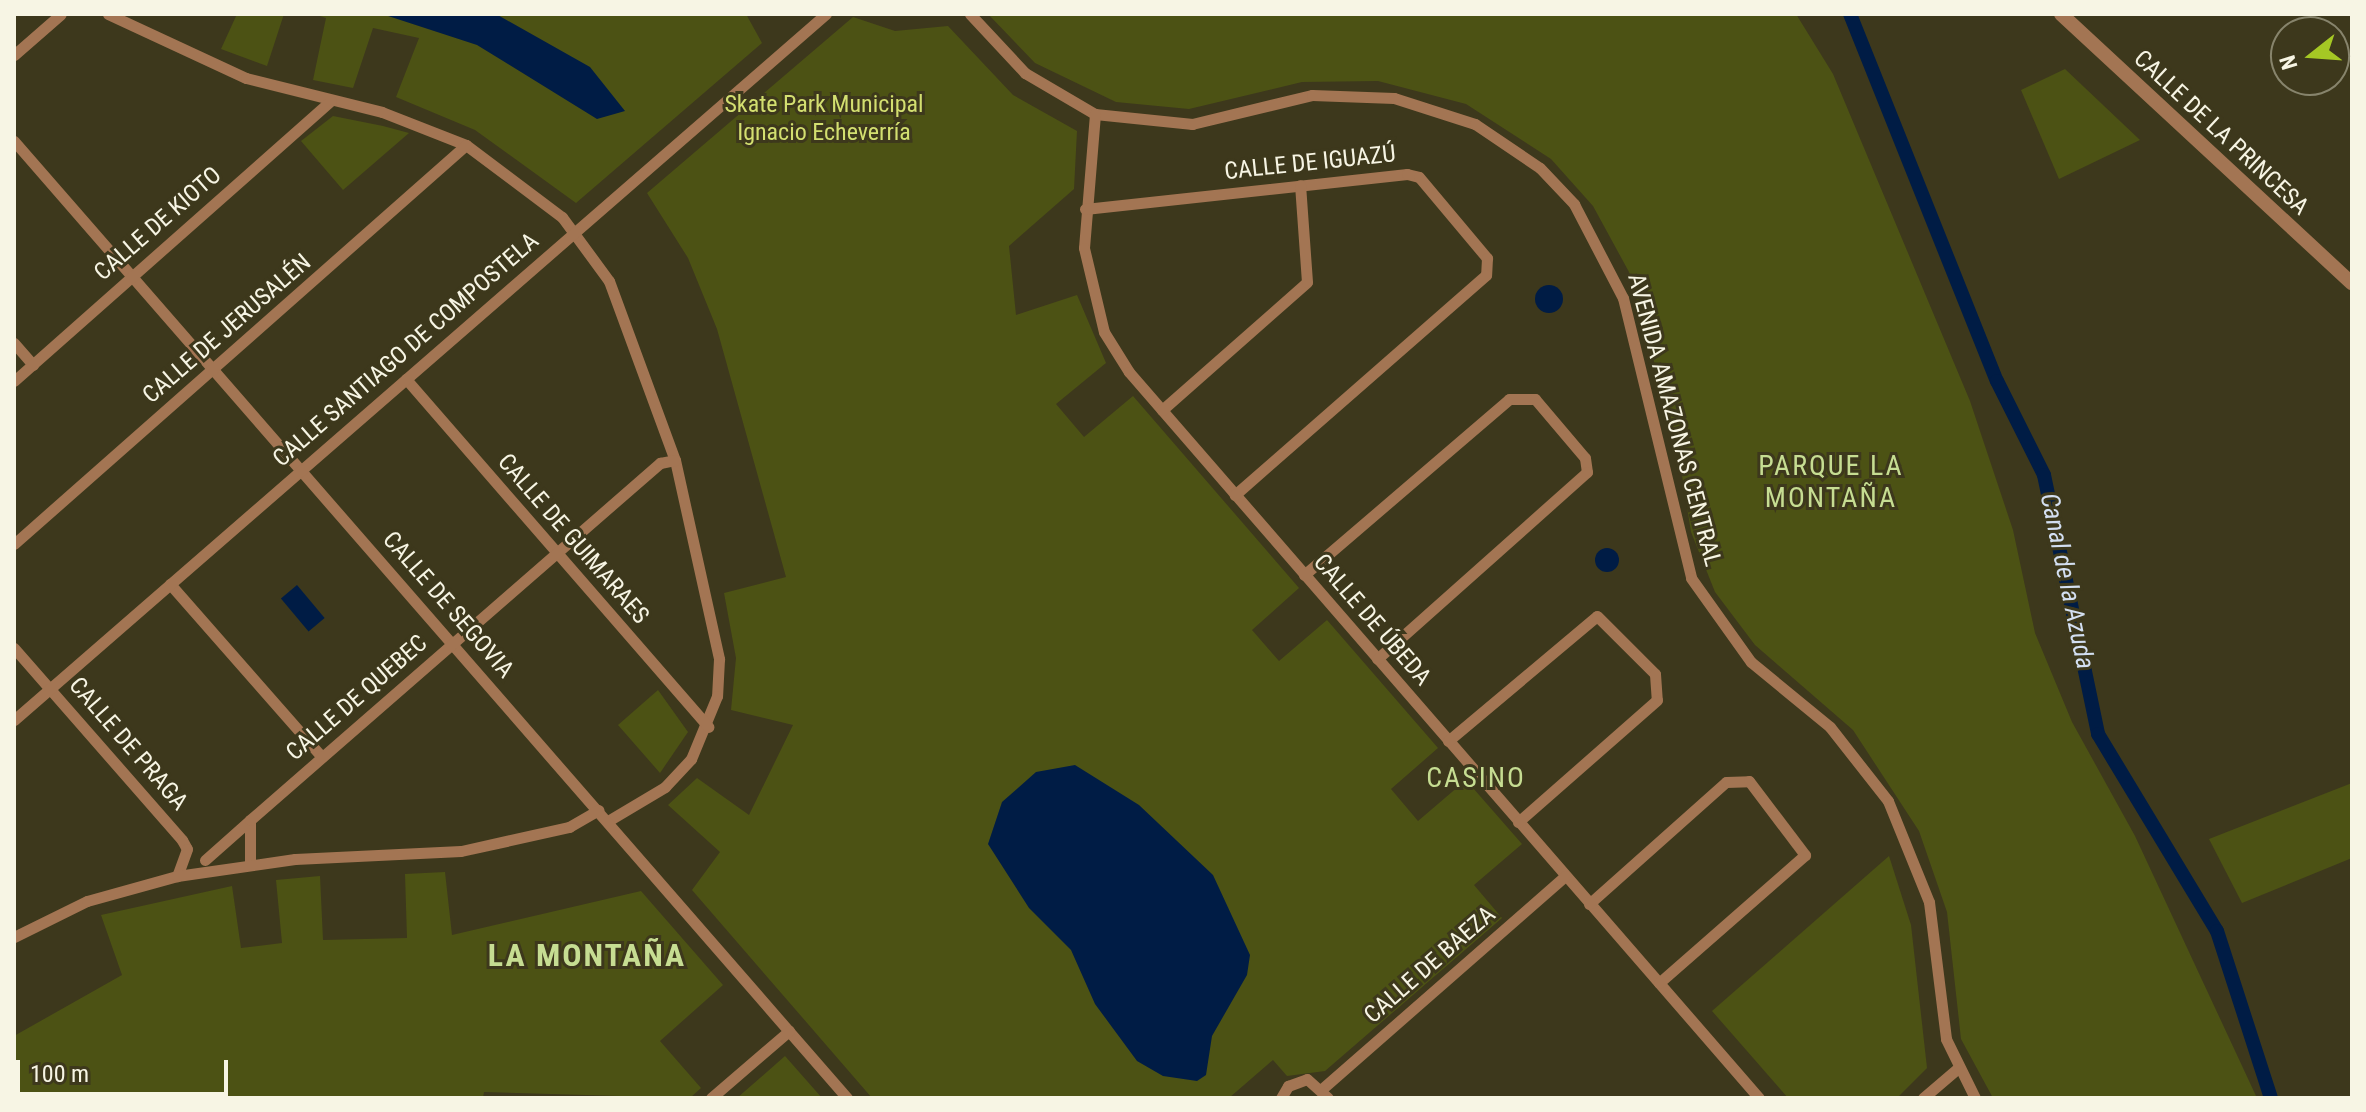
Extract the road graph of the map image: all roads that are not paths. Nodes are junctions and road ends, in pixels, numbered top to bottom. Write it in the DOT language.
graph roads {
  1 [pos="61,14"];
  2 [pos="108,14"];
  3 [pos="826,14"];
  4 [pos="970,14"];
  5 [pos="2061,14"];
  6 [pos="14,55"];
  7 [pos="331,101"];
  8 [pos="1095,114"];
  9 [pos="14,141"];
  10 [pos="466,145"];
  11 [pos="1300,185"];
  12 [pos="1085,209"];
  13 [pos="576,232"];
  14 [pos="132,276"];
  15 [pos="2352,283"];
  16 [pos="14,343"];
  17 [pos="33,365"];
  18 [pos="213,370"];
  19 [pos="406,379"];
  20 [pos="14,381"];
  21 [pos="1162,410"];
  22 [pos="675,460"];
  23 [pos="300,470"];
  24 [pos="1235,495"];
  25 [pos="14,544"];
  26 [pos="556,552"];
  27 [pos="1304,575"];
  28 [pos="170,584"];
  29 [pos="453,644"];
  30 [pos="14,648"];
  31 [pos="1377,659"];
  32 [pos="50,689"];
  33 [pos="14,720"];
  34 [pos="708,727"];
  35 [pos="1448,741"];
  36 [pos="322,757"];
  37 [pos="598,810"];
  38 [pos="250,820"];
  39 [pos="608,821"];
  40 [pos="1518,822"];
  41 [pos="187,849"];
  42 [pos="205,860"];
  43 [pos="250,864"];
  44 [pos="215,869"];
  45 [pos="177,876"];
  46 [pos="1565,876"];
  47 [pos="1589,904"];
  48 [pos="14,937"];
  49 [pos="1659,983"];
  50 [pos="789,1031"];
  51 [pos="1957,1069"];
  52 [pos="1325,1093"];
  53 [pos="711,1098"];
  54 [pos="847,1098"];
  55 [pos="1281,1098"];
  56 [pos="1759,1098"];
  57 [pos="1923,1098"];
  58 [pos="1975,1098"];
  1 -- 6 [label="street"];
  2 -- 7 [label="street"];
  3 -- 13 [label="street, CALLE SANTIAGO DE COMPOSTELA"];
  4 -- 8 [label="street, AVENIDA AMAZONAS CENTRAL"];
  5 -- 15 [label="street, CALLE DE LA PRINCESA"];
  7 -- 10 [label="street"];
  7 -- 14 [label="street, CALLE DE KIOTO"];
  8 -- 12 [label="street, CALLE DE ÚBEDA"];
  8 -- 51 [label="street, AVENIDA AMAZONAS CENTRAL"];
  9 -- 14 [label="street, CALLE DE SEGOVIA"];
  10 -- 13 [label="street"];
  10 -- 18 [label="street, CALLE DE JERUSALÉN"];
  11 -- 12 [label="street, CALLE DE IGUAZÚ"];
  11 -- 21 [label="street"];
  11 -- 24 [label="street, CALLE DE IGUAZÚ"];
  12 -- 21 [label="street, CALLE DE ÚBEDA"];
  13 -- 19 [label="street, CALLE SANTIAGO DE COMPOSTELA"];
  13 -- 22 [label="street"];
  14 -- 17 [label="street, CALLE DE KIOTO"];
  14 -- 18 [label="street, CALLE DE SEGOVIA"];
  16 -- 17 [label="street"];
  17 -- 20 [label="street, CALLE DE KIOTO"];
  18 -- 23 [label="street, CALLE DE SEGOVIA"];
  18 -- 25 [label="street, CALLE DE JERUSALÉN"];
  19 -- 23 [label="street, CALLE SANTIAGO DE COMPOSTELA"];
  19 -- 26 [label="street, CALLE DE GUIMARAES"];
  21 -- 24 [label="street, CALLE DE ÚBEDA"];
  22 -- 26 [label="street, CALLE DE QUEBEC"];
  22 -- 34 [label="street"];
  23 -- 28 [label="street, CALLE SANTIAGO DE COMPOSTELA"];
  23 -- 29 [label="street, CALLE DE SEGOVIA"];
  24 -- 27 [label="street, CALLE DE ÚBEDA"];
  26 -- 29 [label="street, CALLE DE QUEBEC"];
  26 -- 34 [label="street, CALLE DE GUIMARAES"];
  27 -- 31 [label="street, CALLE DE ÚBEDA"];
  27 -- 31 [label="street"];
  28 -- 32 [label="street, CALLE SANTIAGO DE COMPOSTELA"];
  28 -- 36 [label="street"];
  29 -- 36 [label="street, CALLE DE QUEBEC"];
  29 -- 37 [label="street, CALLE DE SEGOVIA"];
  30 -- 32 [label="street, CALLE DE PRAGA"];
  31 -- 35 [label="street, CALLE DE ÚBEDA"];
  32 -- 33 [label="street, CALLE SANTIAGO DE COMPOSTELA"];
  32 -- 41 [label="street, CALLE DE PRAGA"];
  34 -- 39 [label="street"];
  35 -- 40 [label="street, CALLE DE ÚBEDA"];
  35 -- 40 [label="street"];
  36 -- 38 [label="street, CALLE DE QUEBEC"];
  37 -- 39 [label="street, CALLE DE SEGOVIA"];
  37 -- 43 [label="street"];
  38 -- 42 [label="street, CALLE DE QUEBEC"];
  38 -- 43 [label="street"];
  39 -- 50 [label="street, CALLE DE SEGOVIA"];
  40 -- 46 [label="street, CALLE DE ÚBEDA"];
  41 -- 42 [label="street, CALLE DE PRAGA"];
  41 -- 45 [label="street"];
  42 -- 44 [label="street, CALLE DE PRAGA"];
  43 -- 44 [label="street"];
  44 -- 45 [label="street"];
  45 -- 48 [label="street"];
  46 -- 47 [label="street, CALLE DE ÚBEDA"];
  46 -- 52 [label="street, CALLE DE BAEZA"];
  47 -- 49 [label="street, CALLE DE ÚBEDA"];
  47 -- 49 [label="street"];
  49 -- 56 [label="street, CALLE DE ÚBEDA"];
  50 -- 53 [label="street"];
  50 -- 54 [label="street, CALLE DE SEGOVIA"];
  51 -- 57 [label="street"];
  51 -- 58 [label="street, AVENIDA AMAZONAS CENTRAL"];
  52 -- 55 [label="street, CALLE DE BAEZA"];
}
